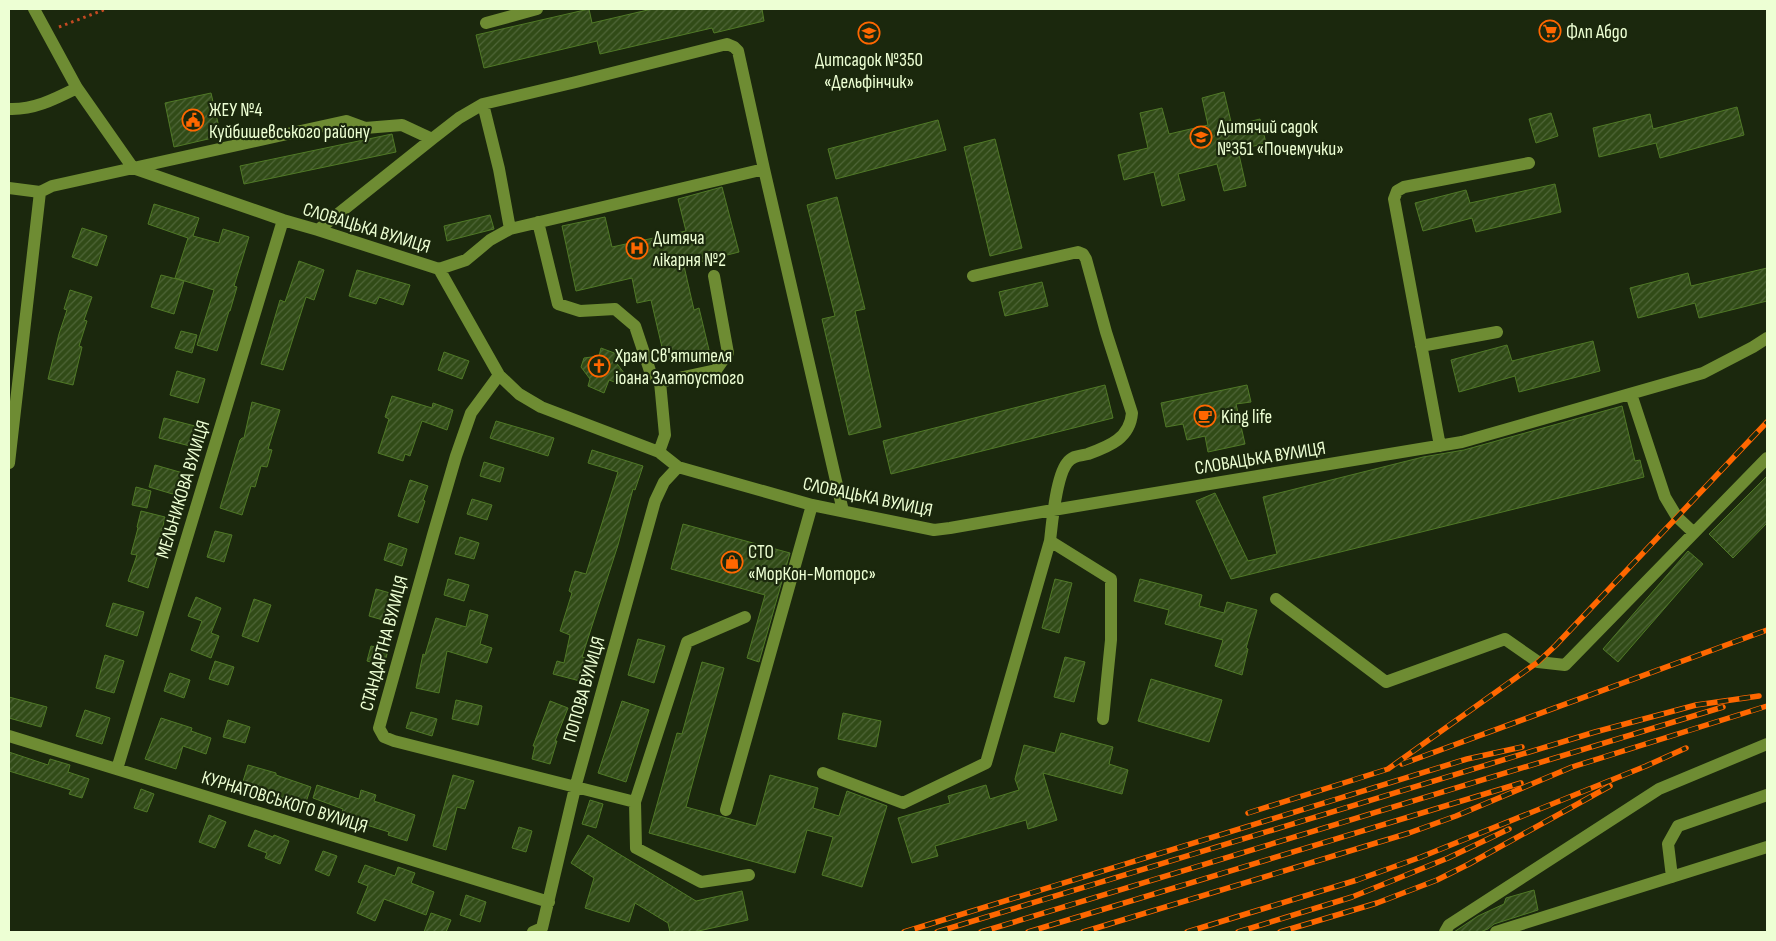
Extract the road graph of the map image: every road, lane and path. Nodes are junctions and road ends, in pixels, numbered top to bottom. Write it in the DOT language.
graph roads {
  1 [pos="34,9"];
  2 [pos="106,9"];
  3 [pos="537,9"];
  4 [pos="486,22"];
  5 [pos="47,32"];
  6 [pos="77,88"];
  7 [pos="482,104"];
  8 [pos="9,109"];
  9 [pos="432,139"];
  10 [pos="1529,163"];
  11 [pos="134,168"];
  12 [pos="764,169"];
  13 [pos="9,188"];
  14 [pos="40,192"];
  15 [pos="283,220"];
  16 [pos="538,222"];
  17 [pos="510,229"];
  18 [pos="318,230"];
  19 [pos="439,269"];
  20 [pos="714,276"];
  21 [pos="973,276"];
  22 [pos="1497,332"];
  23 [pos="1767,338"];
  24 [pos="1421,346"];
  25 [pos="499,376"];
  26 [pos="660,382"];
  27 [pos="1631,394"];
  28 [pos="1440,446"];
  29 [pos="659,452"];
  30 [pos="1767,458"];
  31 [pos="9,463"];
  32 [pos="678,467"];
  33 [pos="812,505"];
  34 [pos="1053,510"];
  35 [pos="843,511"];
  36 [pos="1694,533"];
  37 [pos="1050,541"];
  38 [pos="1276,599"];
  39 [pos="745,617"];
  40 [pos="1103,719"];
  41 [pos="9,736"];
  42 [pos="1767,744"];
  43 [pos="117,769"];
  44 [pos="823,774"];
  45 [pos="575,788"];
  46 [pos="1767,795"];
  47 [pos="635,802"];
  48 [pos="726,810"];
  49 [pos="1767,847"];
  50 [pos="749,875"];
  51 [pos="1672,877"];
  52 [pos="549,902"];
  53 [pos="537,930"];
  54 [pos="1445,932"];
  55 [pos="1496,932"];
  1 -- 5 [label="street"];
  2 -- 5 [label="path"];
  3 -- 4 [label="street"];
  5 -- 6 [label="street"];
  6 -- 8 [label="street"];
  6 -- 11 [label="street"];
  7 -- 9 [label="street"];
  7 -- 12 [label="street"];
  7 -- 17 [label="street"];
  9 -- 11 [label="street"];
  9 -- 18 [label="street"];
  10 -- 24 [label="street"];
  11 -- 14 [label="street"];
  11 -- 15 [label="street, СЛОВАЦЬКА ВУЛИЦЯ"];
  12 -- 16 [label="street"];
  12 -- 35 [label="street"];
  13 -- 14 [label="street"];
  14 -- 31 [label="street"];
  15 -- 18 [label="street, СЛОВАЦЬКА ВУЛИЦЯ"];
  15 -- 43 [label="street, МЕЛЬНИКОВА ВУЛИЦЯ"];
  16 -- 17 [label="street"];
  16 -- 26 [label="street"];
  17 -- 19 [label="street"];
  18 -- 19 [label="street, СЛОВАЦЬКА ВУЛИЦЯ"];
  19 -- 25 [label="street, СЛОВАЦЬКА ВУЛИЦЯ"];
  20 -- 26 [label="street"];
  21 -- 34 [label="street"];
  22 -- 24 [label="street"];
  23 -- 27 [label="street, СЛОВАЦЬКА ВУЛИЦЯ"];
  24 -- 28 [label="street"];
  25 -- 29 [label="street, СЛОВАЦЬКА ВУЛИЦЯ"];
  25 -- 45 [label="street, СТАНДАРТНА ВУЛИЦЯ"];
  26 -- 29 [label="street"];
  27 -- 28 [label="street, СЛОВАЦЬКА ВУЛИЦЯ"];
  27 -- 36 [label="street"];
  28 -- 34 [label="street, СЛОВАЦЬКА ВУЛИЦЯ"];
  29 -- 32 [label="street, СЛОВАЦЬКА ВУЛИЦЯ"];
  30 -- 36 [label="street"];
  32 -- 33 [label="street, СЛОВАЦЬКА ВУЛИЦЯ"];
  32 -- 45 [label="street, ПОПОВА ВУЛИЦЯ"];
  33 -- 35 [label="street, СЛОВАЦЬКА ВУЛИЦЯ"];
  33 -- 48 [label="street"];
  34 -- 35 [label="street, СЛОВАЦЬКА ВУЛИЦЯ"];
  34 -- 37 [label="street"];
  36 -- 38 [label="street"];
  37 -- 40 [label="street"];
  37 -- 44 [label="street"];
  39 -- 47 [label="street"];
  41 -- 43 [label="street, КУРНАТОВСЬКОГО ВУЛИЦЯ"];
  42 -- 54 [label="street"];
  43 -- 52 [label="street, КУРНАТОВСЬКОГО ВУЛИЦЯ"];
  45 -- 47 [label="street"];
  45 -- 52 [label="street, ПОПОВА ВУЛИЦЯ"];
  46 -- 51 [label="street"];
  47 -- 50 [label="street"];
  49 -- 51 [label="street"];
  51 -- 55 [label="street"];
  52 -- 53 [label="street, ПОПОВА ВУЛИЦЯ"];
}
